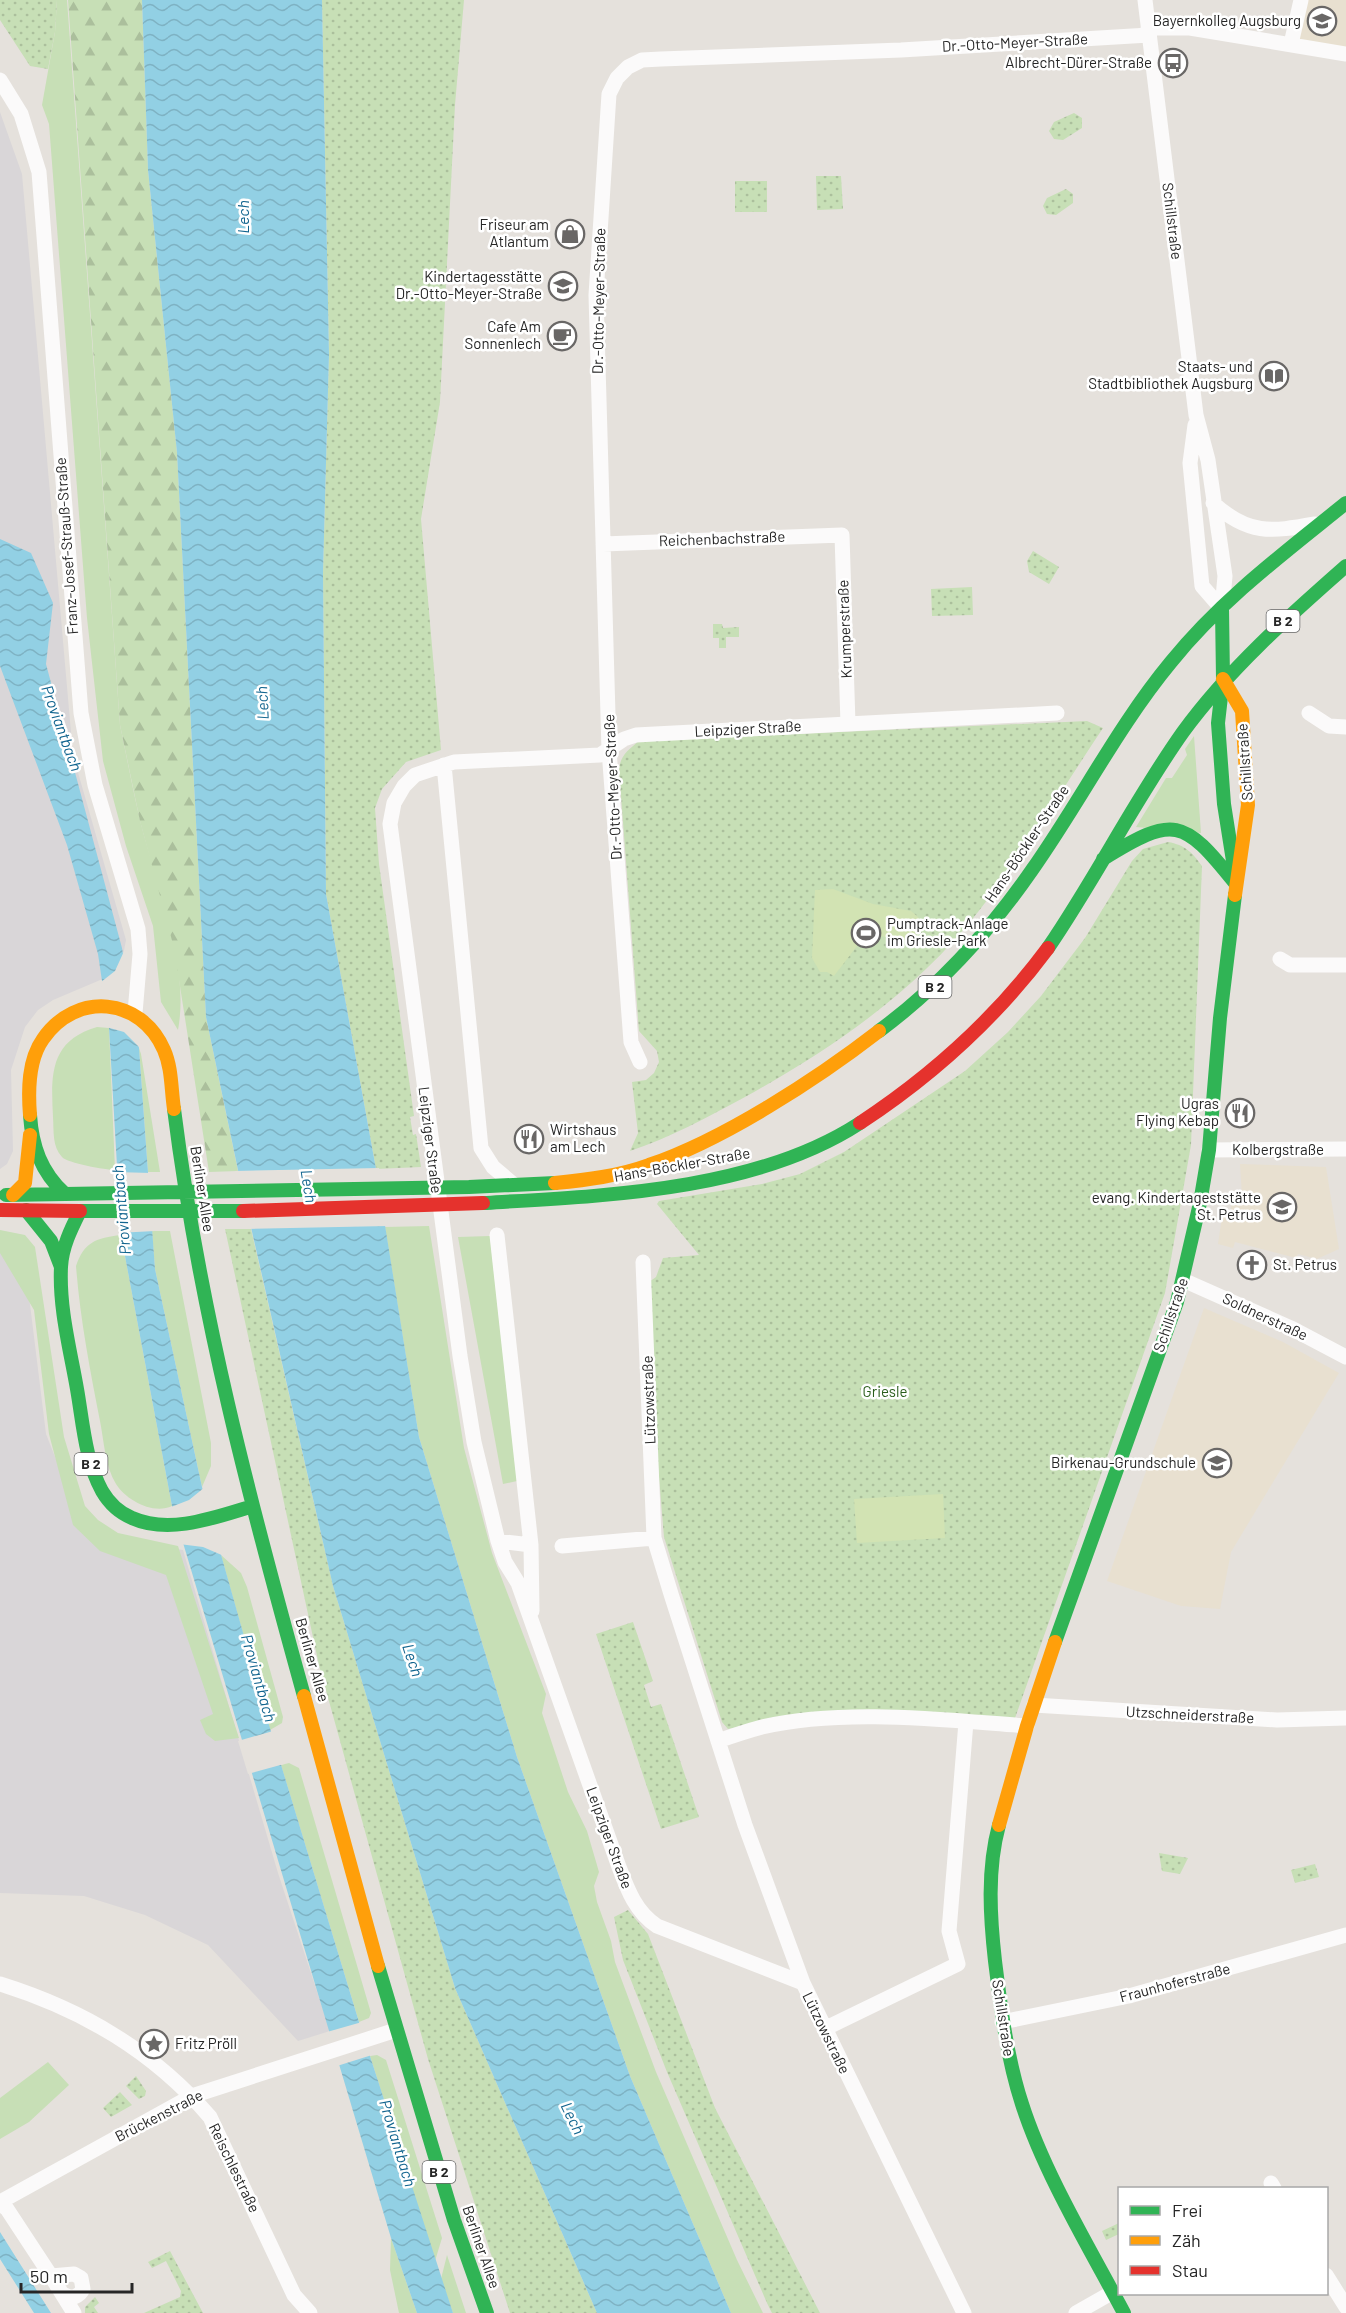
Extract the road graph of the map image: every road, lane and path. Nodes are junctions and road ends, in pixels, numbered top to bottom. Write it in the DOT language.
graph roads {
  1 [pos="1145,0"];
  2 [pos="1301,0"];
  3 [pos="1148,31"];
  4 [pos="1291,44"];
  5 [pos="1346,54"];
  6 [pos="0,80"];
  7 [pos="1196,416"];
  8 [pos="1213,503"];
  9 [pos="1346,503"];
  10 [pos="1321,523"];
  11 [pos="842,535"];
  12 [pos="603,544"];
  13 [pos="1346,566"];
  14 [pos="1222,609"];
  15 [pos="1223,679"];
  16 [pos="1057,713"];
  17 [pos="1309,713"];
  18 [pos="848,724"];
  19 [pos="1346,727"];
  20 [pos="609,750"];
  21 [pos="444,765"];
  22 [pos="1102,860"];
  23 [pos="1236,885"];
  24 [pos="1280,959"];
  25 [pos="1346,965"];
  26 [pos="135,1013"];
  27 [pos="640,1062"];
  28 [pos="30,1128"];
  29 [pos="1346,1149"];
  30 [pos="1209,1150"];
  31 [pos="513,1184"];
  32 [pos="65,1194"];
  33 [pos="7,1195"];
  34 [pos="0,1210"];
  35 [pos="26,1210"];
  36 [pos="80,1211"];
  37 [pos="496,1235"];
  38 [pos="643,1262"];
  39 [pos="61,1267"];
  40 [pos="1183,1280"];
  41 [pos="1346,1357"];
  42 [pos="253,1506"];
  43 [pos="654,1538"];
  44 [pos="498,1541"];
  45 [pos="531,1545"];
  46 [pos="562,1546"];
  47 [pos="533,1629"];
  48 [pos="1034,1705"];
  49 [pos="1346,1718"];
  50 [pos="966,1722"];
  51 [pos="1027,1726"];
  52 [pos="718,1741"];
  53 [pos="1346,1935"];
  54 [pos="802,1983"];
  55 [pos="0,1984"];
  56 [pos="1002,2022"];
  57 [pos="824,2029"];
  58 [pos="396,2030"];
  59 [pos="192,2096"];
  60 [pos="0,2203"];
  61 [pos="51,2276"];
  62 [pos="1328,2278"];
  63 [pos="1113,2292"];
  64 [pos="64,2295"];
  65 [pos="1346,2307"];
  66 [pos="74,2313"];
  67 [pos="310,2313"];
  68 [pos="487,2313"];
  69 [pos="964,2313"];
  70 [pos="1076,2313"];
  71 [pos="1124,2313"];
  1 -- 3 [label="street, Schillstraße"];
  2 -- 4 [label="street"];
  3 -- 4 [label="street"];
  3 -- 7 [label="street, Schillstraße"];
  3 -- 12 [label="street, Dr.-Otto-Meyer-Straße"];
  4 -- 5 [label="street"];
  6 -- 26 [label="street, Franz-Josef-Strauß-Straße"];
  7 -- 8 [label="street, Schillstraße"];
  7 -- 14 [label="street, Schillstraße"];
  8 -- 10 [label="street"];
  8 -- 14 [label="street, Schillstraße"];
  9 -- 10 [label="main road, Hans-Böckler-Straße / B 2"];
  10 -- 14 [label="main road, Hans-Böckler-Straße / B 2"];
  11 -- 12 [label="street, Reichenbachstraße"];
  11 -- 18 [label="street, Krumperstraße"];
  12 -- 20 [label="street, Dr.-Otto-Meyer-Straße"];
  13 -- 15 [label="main road, Hans-Böckler-Straße / B 2"];
  14 -- 15 [label="main road, Schillstraße"];
  14 -- 31 [label="main road, Hans-Böckler-Straße / B 2"];
  15 -- 22 [label="main road, Hans-Böckler-Straße / B 2"];
  15 -- 23 [label="main road, Schillstraße"];
  15 -- 23 [label="main road, Schillstraße"];
  16 -- 18 [label="street, Leipziger Straße"];
  17 -- 19 [label="street"];
  18 -- 20 [label="street, Leipziger Straße"];
  20 -- 21 [label="street, Leipziger Straße"];
  20 -- 27 [label="street, Dr.-Otto-Meyer-Straße"];
  21 -- 31 [label="street"];
  21 -- 44 [label="street, Leipziger Straße"];
  22 -- 23 [label="main road"];
  22 -- 36 [label="main road, Hans-Böckler-Straße / B 2"];
  23 -- 30 [label="main road, Schillstraße"];
  24 -- 25 [label="street"];
  26 -- 28 [label="main road"];
  26 -- 42 [label="main road, Berliner Allee / B 2"];
  28 -- 32 [label="main road"];
  28 -- 33 [label="main road"];
  29 -- 30 [label="street, Kolbergstraße"];
  30 -- 40 [label="main road, Schillstraße"];
  31 -- 32 [label="main road, B 2"];
  32 -- 33 [label="main road"];
  34 -- 35 [label="main road"];
  35 -- 36 [label="main road"];
  35 -- 39 [label="main road"];
  36 -- 39 [label="main road, B 2"];
  37 -- 45 [label="street, Leipziger Straße"];
  38 -- 43 [label="street, Lützowstraße"];
  39 -- 42 [label="main road, B 2"];
  40 -- 41 [label="street, Soldnerstraße"];
  40 -- 48 [label="main road, Schillstraße"];
  42 -- 58 [label="main road, Berliner Allee / B 2"];
  43 -- 46 [label="street"];
  43 -- 52 [label="street, Lützowstraße"];
  44 -- 45 [label="street"];
  44 -- 47 [label="street, Leipziger Straße"];
  45 -- 47 [label="street, Leipziger Straße"];
  47 -- 54 [label="street, Leipziger Straße"];
  48 -- 49 [label="street, Utzschneiderstraße"];
  48 -- 51 [label="main road, Schillstraße"];
  50 -- 51 [label="street"];
  50 -- 52 [label="street"];
  50 -- 57 [label="street"];
  51 -- 56 [label="main road, Schillstraße"];
  52 -- 54 [label="street, Lützowstraße"];
  53 -- 56 [label="street, Fraunhoferstraße"];
  54 -- 57 [label="street, Lützowstraße"];
  55 -- 59 [label="street, Reischlestraße"];
  56 -- 63 [label="main road, Schillstraße"];
  57 -- 69 [label="street, Lützowstraße"];
  58 -- 59 [label="street, Brückenstraße"];
  58 -- 68 [label="main road, Berliner Allee / B 2"];
  59 -- 60 [label="street, Brückenstraße"];
  59 -- 67 [label="street, Reischlestraße"];
  60 -- 61 [label="street"];
  61 -- 64 [label="street"];
  61 -- 64 [label="street"];
  62 -- 65 [label="street"];
  63 -- 70 [label="street"];
  63 -- 71 [label="main road, Schillstraße"];
  64 -- 66 [label="street"];
}
